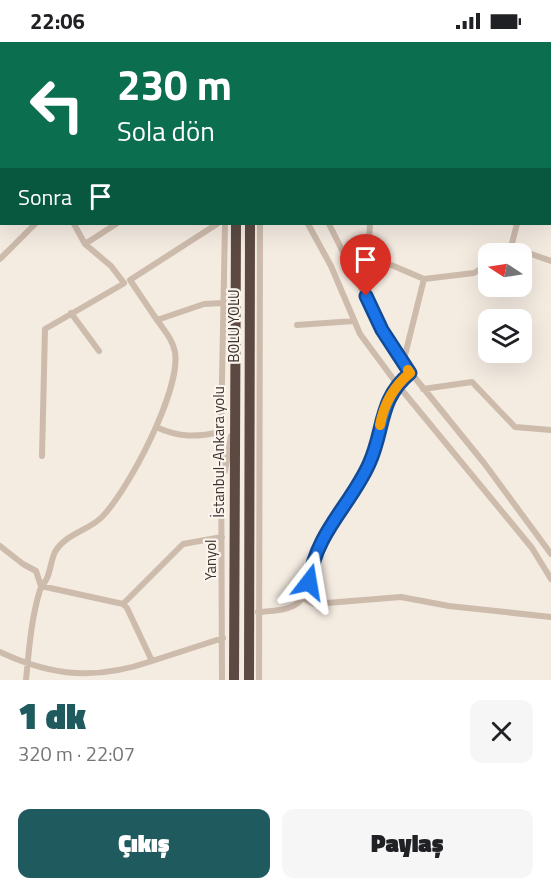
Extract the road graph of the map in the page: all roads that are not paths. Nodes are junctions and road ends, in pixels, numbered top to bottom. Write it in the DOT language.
graph roads {
  1 [pos="34,225"];
  2 [pos="75,225"];
  3 [pos="114,225"];
  4 [pos="215,225"];
  5 [pos="225,225"];
  6 [pos="236,225"];
  7 [pos="250,225"];
  8 [pos="260,225"];
  9 [pos="309,225"];
  10 [pos="330,225"];
  11 [pos="370,225"];
  12 [pos="517,225"];
  13 [pos="512,243"];
  14 [pos="85,244"];
  15 [pos="532,254"];
  16 [pos="368,255"];
  17 [pos="0,259"];
  18 [pos="551,261"];
  19 [pos="349,262"];
  20 [pos="478,271"];
  21 [pos="424,279"];
  22 [pos="130,280"];
  23 [pos="123,284"];
  24 [pos="223,303"];
  25 [pos="71,313"];
  26 [pos="157,320"];
  27 [pos="354,321"];
  28 [pos="297,325"];
  29 [pos="99,351"];
  30 [pos="403,363"];
  31 [pos="410,373"];
  32 [pos="397,384"];
  33 [pos="423,389"];
  34 [pos="234,418"];
  35 [pos="156,427"];
  36 [pos="551,430"];
  37 [pos="221,432"];
  38 [pos="42,456"];
  39 [pos="223,486"];
  40 [pos="222,537"];
  41 [pos="0,546"];
  42 [pos="551,554"];
  43 [pos="51,562"];
  44 [pos="253,569"];
  45 [pos="36,571"];
  46 [pos="551,579"];
  47 [pos="41,586"];
  48 [pos="303,598"];
  49 [pos="123,604"];
  50 [pos="258,612"];
  51 [pos="551,618"];
  52 [pos="223,638"];
  53 [pos="0,652"];
  54 [pos="152,662"];
  55 [pos="28,665"];
  56 [pos="26,680"];
  57 [pos="222,680"];
  58 [pos="234,680"];
  59 [pos="249,680"];
  60 [pos="259,680"];
  1 -- 17 [label="street"];
  2 -- 14 [label="street"];
  3 -- 14 [label="street"];
  4 -- 22 [label="street"];
  5 -- 24 [label="street, Yanyol"];
  6 -- 34 [label="highway, İstanbul-Ankara yolu"];
  7 -- 44 [label="highway, BOLU YOLU"];
  8 -- 44 [label="street"];
  9 -- 27 [label="street"];
  10 -- 19 [label="street"];
  11 -- 16 [label="street"];
  12 -- 13 [label="street"];
  14 -- 23 [label="street"];
  15 -- 18 [label="street"];
  16 -- 19 [label="street"];
  16 -- 21 [label="street"];
  19 -- 30 [label="street"];
  20 -- 21 [label="street"];
  21 -- 30 [label="street"];
  22 -- 23 [label="street"];
  22 -- 26 [label="street"];
  23 -- 25 [label="street"];
  24 -- 26 [label="street"];
  24 -- 37 [label="street, Yanyol"];
  25 -- 29 [label="street"];
  25 -- 38 [label="street"];
  26 -- 35 [label="street"];
  27 -- 28 [label="street"];
  27 -- 32 [label="street"];
  30 -- 31 [label="street"];
  31 -- 32 [label="street"];
  31 -- 33 [label="street"];
  32 -- 46 [label="street"];
  32 -- 48 [label="street"];
  33 -- 36 [label="street"];
  33 -- 42 [label="street"];
  34 -- 39 [label="street"];
  34 -- 58 [label="highway, İstanbul-Ankara yolu"];
  35 -- 37 [label="street"];
  35 -- 43 [label="street"];
  37 -- 39 [label="street, Yanyol"];
  39 -- 40 [label="street, Yanyol"];
  40 -- 49 [label="street"];
  40 -- 52 [label="street, Yanyol"];
  41 -- 45 [label="street"];
  43 -- 45 [label="street"];
  43 -- 47 [label="street"];
  44 -- 50 [label="street"];
  44 -- 59 [label="highway, BOLU YOLU"];
  45 -- 47 [label="street"];
  47 -- 49 [label="street"];
  47 -- 55 [label="street"];
  48 -- 50 [label="street"];
  48 -- 51 [label="street"];
  49 -- 54 [label="street"];
  50 -- 60 [label="street"];
  52 -- 54 [label="street"];
  52 -- 57 [label="street, Yanyol"];
  53 -- 55 [label="street"];
  54 -- 55 [label="street"];
  55 -- 56 [label="street"];
}
